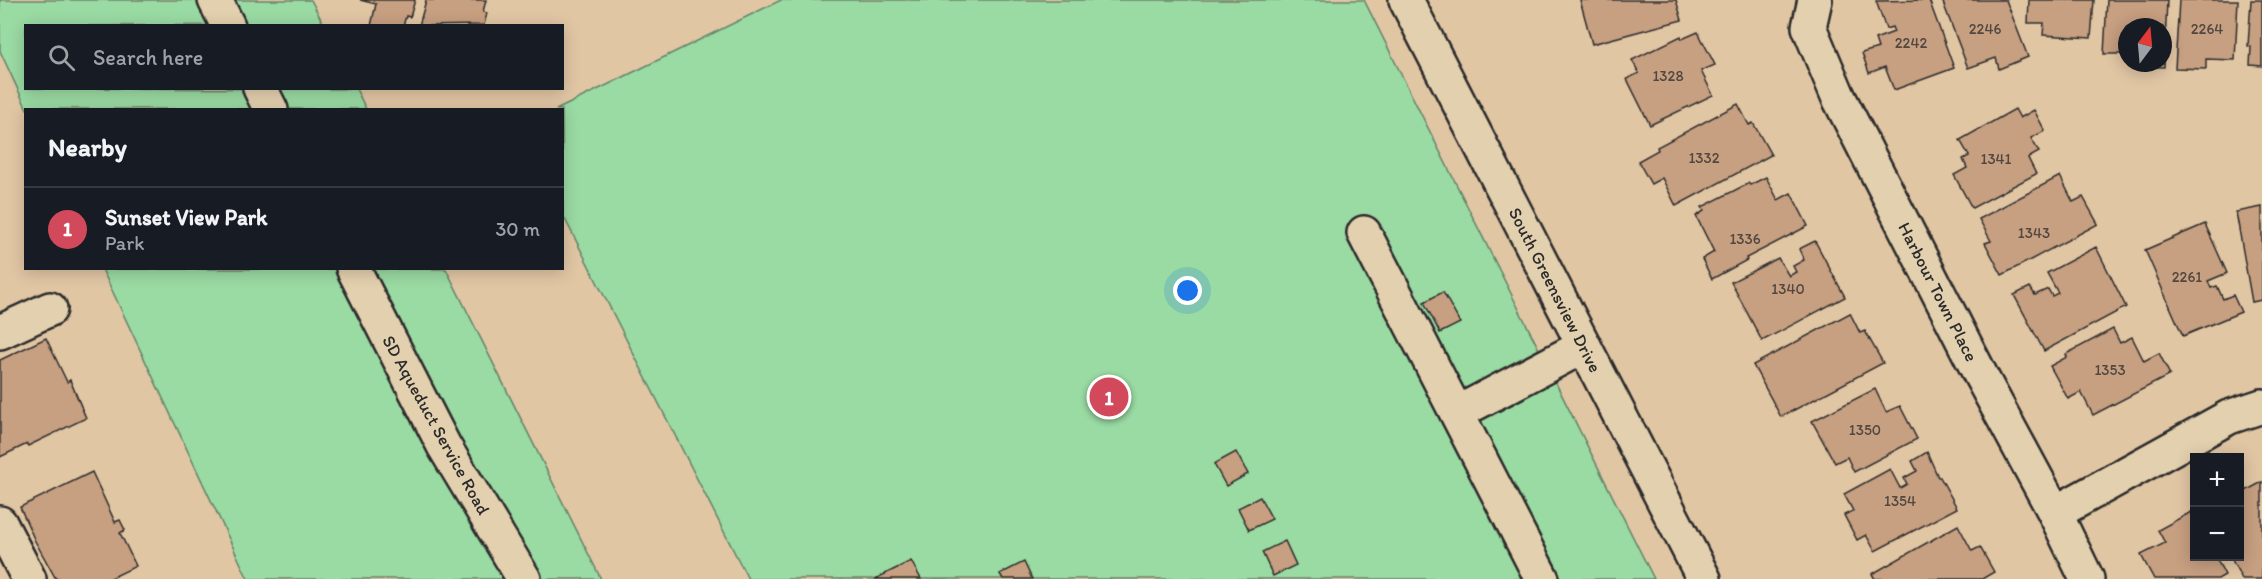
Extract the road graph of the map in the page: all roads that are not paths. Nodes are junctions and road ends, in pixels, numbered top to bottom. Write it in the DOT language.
graph roads {
  1 [pos="214,0"];
  2 [pos="1406,0"];
  3 [pos="1815,0"];
  4 [pos="227,24"];
  5 [pos="261,90"];
  6 [pos="270,108"];
  7 [pos="1364,233"];
  8 [pos="354,270"];
  9 [pos="50,309"];
  10 [pos="0,332"];
  11 [pos="1584,346"];
  12 [pos="2262,406"];
  13 [pos="1457,413"];
  14 [pos="2055,513"];
  15 [pos="0,523"];
  16 [pos="29,579"];
  17 [pos="524,579"];
  18 [pos="1542,579"];
  19 [pos="1704,579"];
  20 [pos="2087,579"];
  1 -- 4 [label="street"];
  2 -- 11 [label="street, South Greensview Drive"];
  3 -- 14 [label="street, Harbour Town Place"];
  5 -- 6 [label="street"];
  7 -- 13 [label="street"];
  8 -- 17 [label="street, SD Aqueduct Service Road"];
  9 -- 10 [label="street"];
  11 -- 13 [label="street"];
  11 -- 19 [label="street, South Greensview Drive"];
  12 -- 14 [label="street"];
  13 -- 18 [label="street"];
  14 -- 20 [label="street, Harbour Town Place"];
  15 -- 16 [label="street"];
}
